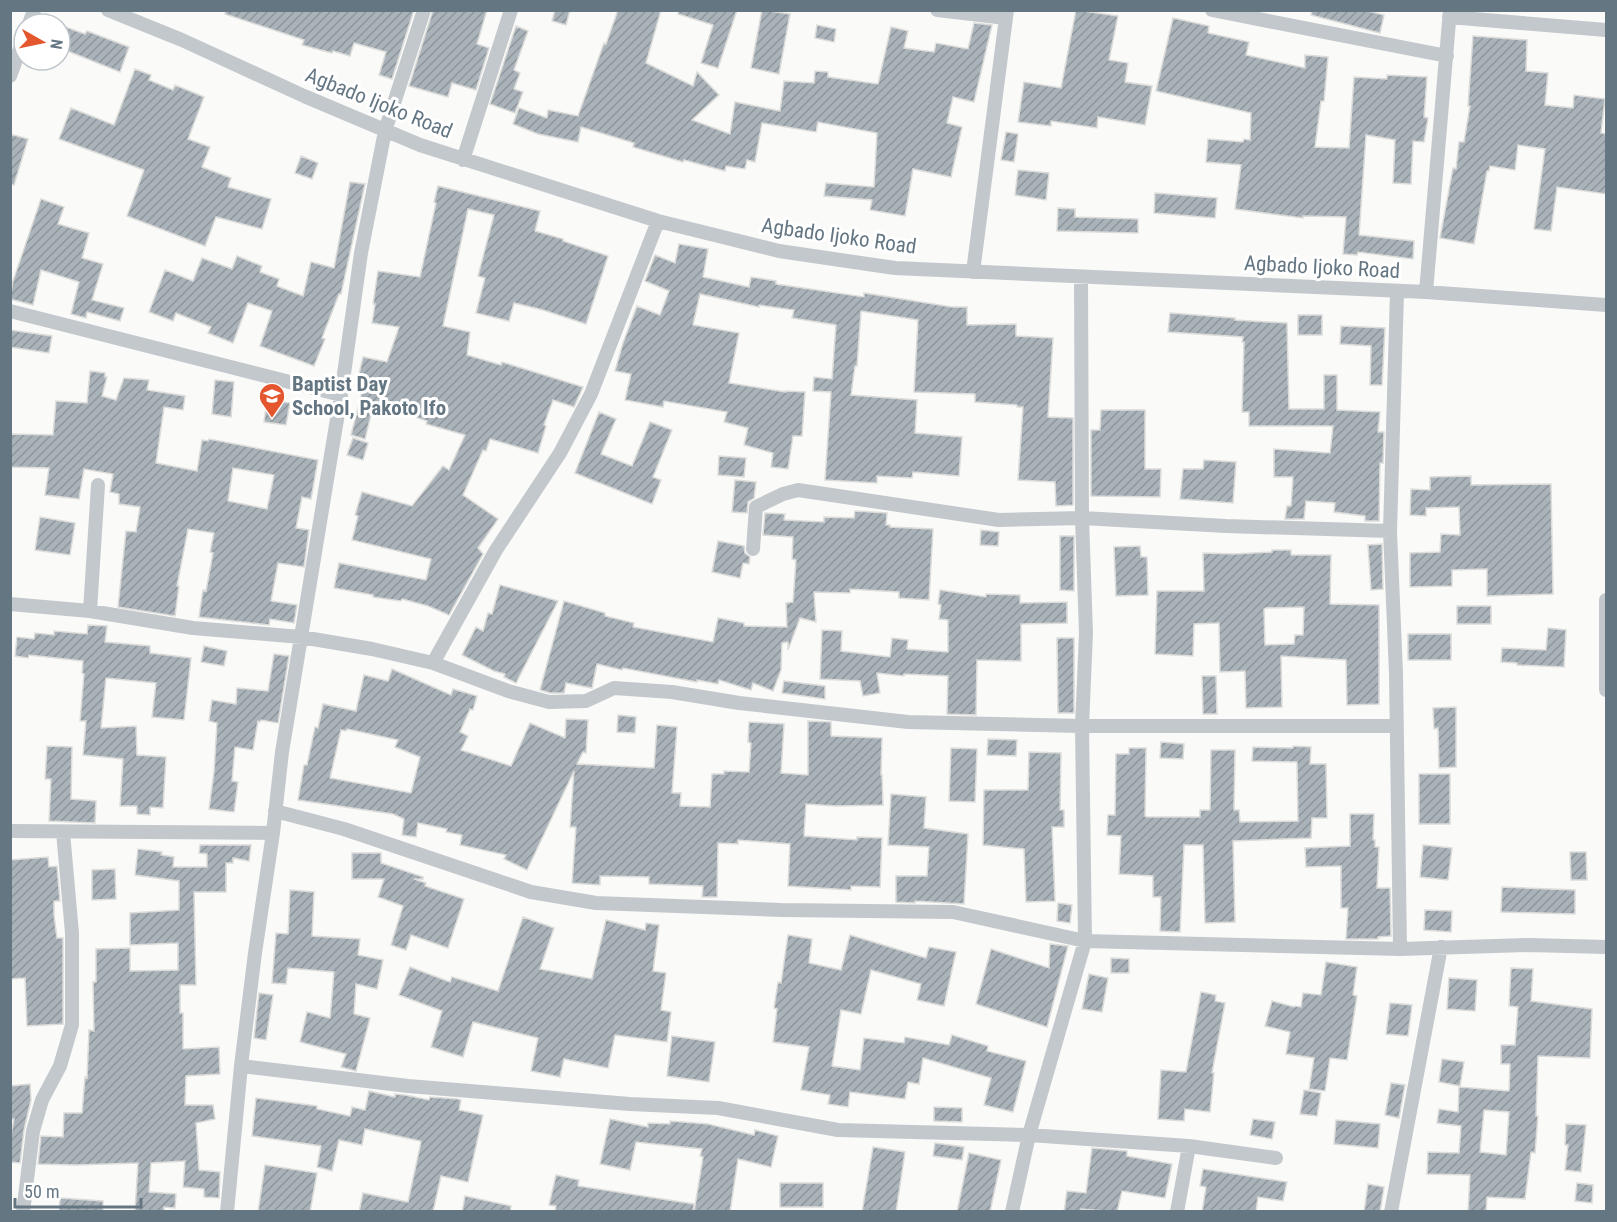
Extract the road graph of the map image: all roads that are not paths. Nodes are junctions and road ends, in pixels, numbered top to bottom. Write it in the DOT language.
graph roads {
  1 [pos="108,10"];
  2 [pos="424,10"];
  3 [pos="511,10"];
  4 [pos="937,10"];
  5 [pos="1218,11"];
  6 [pos="1006,14"];
  7 [pos="1450,14"];
  8 [pos="1606,30"];
  9 [pos="1447,56"];
  10 [pos="385,131"];
  11 [pos="463,160"];
  12 [pos="658,220"];
  13 [pos="973,272"];
  14 [pos="1081,277"];
  15 [pos="1397,292"];
  16 [pos="1426,292"];
  17 [pos="1606,305"];
  18 [pos="10,311"];
  19 [pos="342,395"];
  20 [pos="98,485"];
  21 [pos="1082,518"];
  22 [pos="1390,531"];
  23 [pos="753,549"];
  24 [pos="1606,600"];
  25 [pos="10,604"];
  26 [pos="90,611"];
  27 [pos="301,637"];
  28 [pos="1606,662"];
  29 [pos="433,663"];
  30 [pos="1606,690"];
  31 [pos="1082,726"];
  32 [pos="1397,726"];
  33 [pos="275,811"];
  34 [pos="10,831"];
  35 [pos="63,832"];
  36 [pos="273,833"];
  37 [pos="1085,941"];
  38 [pos="1441,947"];
  39 [pos="1606,947"];
  40 [pos="1400,949"];
  41 [pos="241,1066"];
  42 [pos="1029,1135"];
  43 [pos="1189,1146"];
  44 [pos="1276,1158"];
  45 [pos="24,1212"];
  46 [pos="227,1212"];
  47 [pos="1012,1212"];
  48 [pos="1178,1212"];
  49 [pos="1391,1212"];
  1 -- 10 [label="street, Agbado Ijoko Road"];
  2 -- 10 [label="street"];
  3 -- 11 [label="street"];
  4 -- 6 [label="street"];
  5 -- 9 [label="street"];
  6 -- 13 [label="street"];
  7 -- 8 [label="street"];
  7 -- 9 [label="street"];
  9 -- 16 [label="street"];
  10 -- 11 [label="street, Agbado Ijoko Road"];
  10 -- 19 [label="street"];
  11 -- 12 [label="street, Agbado Ijoko Road"];
  12 -- 13 [label="street, Agbado Ijoko Road"];
  12 -- 29 [label="street"];
  13 -- 14 [label="street, Agbado Ijoko Road"];
  14 -- 15 [label="street, Agbado Ijoko Road"];
  14 -- 21 [label="street"];
  15 -- 16 [label="street, Agbado Ijoko Road"];
  15 -- 22 [label="street"];
  16 -- 17 [label="street, Agbado Ijoko Road"];
  18 -- 19 [label="street"];
  19 -- 27 [label="street"];
  20 -- 26 [label="street"];
  21 -- 22 [label="street"];
  21 -- 23 [label="street"];
  21 -- 31 [label="street"];
  22 -- 32 [label="street"];
  24 -- 28 [label="street"];
  25 -- 26 [label="street"];
  26 -- 27 [label="street"];
  27 -- 29 [label="street"];
  27 -- 33 [label="street"];
  28 -- 30 [label="street"];
  29 -- 31 [label="street"];
  31 -- 32 [label="street"];
  31 -- 37 [label="street"];
  32 -- 40 [label="street"];
  33 -- 36 [label="street"];
  33 -- 37 [label="street"];
  34 -- 35 [label="street"];
  35 -- 36 [label="street"];
  35 -- 45 [label="street"];
  36 -- 41 [label="street"];
  37 -- 40 [label="street"];
  37 -- 42 [label="street"];
  38 -- 39 [label="street"];
  38 -- 40 [label="street"];
  38 -- 49 [label="street"];
  41 -- 42 [label="street"];
  41 -- 46 [label="street"];
  42 -- 43 [label="street"];
  42 -- 47 [label="street"];
  43 -- 44 [label="street"];
  43 -- 48 [label="street"];
}
